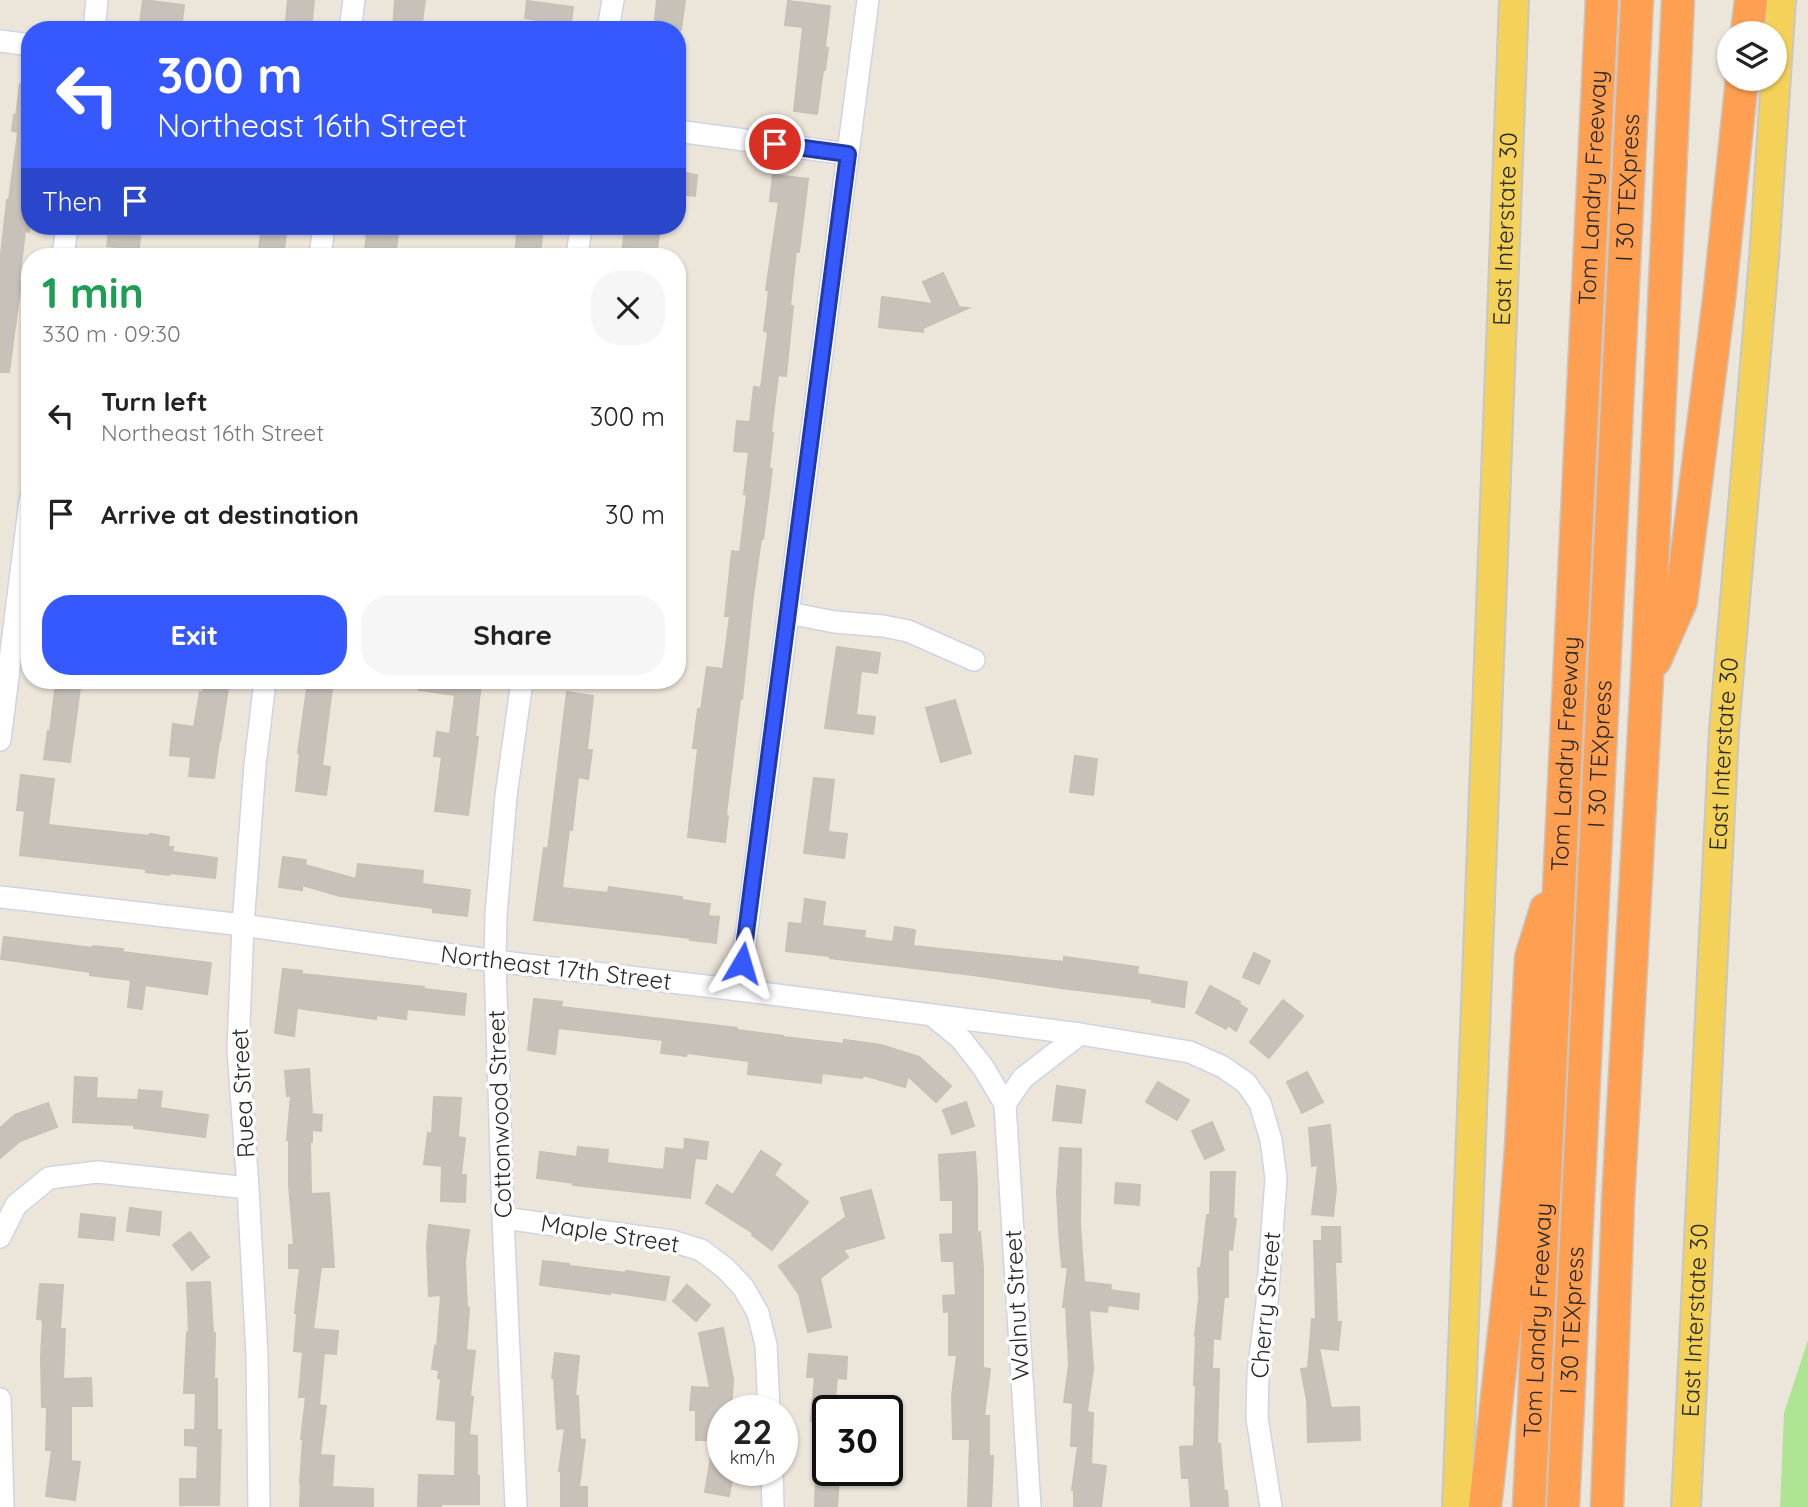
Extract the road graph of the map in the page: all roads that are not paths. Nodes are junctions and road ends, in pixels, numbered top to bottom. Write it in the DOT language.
graph roads {
  1 [pos="97,0"];
  2 [pos="354,0"];
  3 [pos="613,0"];
  4 [pos="868,0"];
  5 [pos="1514,0"];
  6 [pos="1602,0"];
  7 [pos="1637,0"];
  8 [pos="1678,0"];
  9 [pos="1751,0"];
  10 [pos="1781,0"];
  11 [pos="95,21"];
  12 [pos="352,21"];
  13 [pos="610,21"];
  14 [pos="1748,21"];
  15 [pos="0,41"];
  16 [pos="21,44"];
  17 [pos="1741,91"];
  18 [pos="686,132"];
  19 [pos="848,154"];
  20 [pos="21,573"];
  21 [pos="788,613"];
  22 [pos="974,660"];
  23 [pos="1647,678"];
  24 [pos="264,689"];
  25 [pos="521,689"];
  26 [pos="0,740"];
  27 [pos="1559,868"];
  28 [pos="0,897"];
  29 [pos="243,926"];
  30 [pos="495,961"];
  31 [pos="739,990"];
  32 [pos="933,1016"];
  33 [pos="1080,1034"];
  34 [pos="1260,1103"];
  35 [pos="1005,1104"];
  36 [pos="248,1188"];
  37 [pos="503,1218"];
  38 [pos="0,1237"];
  39 [pos="768,1395"];
  40 [pos="0,1399"];
  41 [pos="772,1486"];
  42 [pos="3,1507"];
  43 [pos="259,1507"];
  44 [pos="516,1507"];
  45 [pos="773,1507"];
  46 [pos="1030,1507"];
  47 [pos="1271,1507"];
  48 [pos="1457,1507"];
  49 [pos="1485,1507"];
  50 [pos="1529,1507"];
  51 [pos="1563,1507"];
  52 [pos="1607,1507"];
  53 [pos="1686,1507"];
  1 -- 11 [label="street"];
  2 -- 12 [label="street"];
  3 -- 13 [label="street"];
  4 -- 19 [label="street"];
  5 -- 48 [label="main road, East Interstate 30"];
  6 -- 27 [label="highway, Tom Landry Freeway"];
  7 -- 51 [label="highway, I 30 TEXpress"];
  8 -- 23 [label="highway"];
  9 -- 14 [label="highway"];
  10 -- 53 [label="main road, East Interstate 30"];
  15 -- 16 [label="street"];
  17 -- 23 [label="highway"];
  18 -- 19 [label="street"];
  19 -- 21 [label="street"];
  20 -- 26 [label="street"];
  21 -- 22 [label="street"];
  21 -- 31 [label="street"];
  23 -- 52 [label="highway"];
  24 -- 29 [label="street, Ruea Street"];
  25 -- 30 [label="street, Cottonwood Street"];
  27 -- 49 [label="highway"];
  27 -- 50 [label="highway, Tom Landry Freeway"];
  28 -- 29 [label="street, Northeast 17th Street"];
  29 -- 30 [label="street, Northeast 17th Street"];
  29 -- 36 [label="street, Ruea Street"];
  30 -- 31 [label="street, Northeast 17th Street"];
  30 -- 37 [label="street, Cottonwood Street"];
  31 -- 32 [label="street, Northeast 17th Street"];
  32 -- 33 [label="street, Northeast 17th Street"];
  32 -- 35 [label="street, Walnut Street"];
  33 -- 34 [label="street, Northeast 17th Street"];
  33 -- 35 [label="street"];
  34 -- 47 [label="street, Cherry Street"];
  35 -- 46 [label="street, Walnut Street"];
  36 -- 38 [label="street"];
  36 -- 43 [label="street, Ruea Street"];
  37 -- 39 [label="street, Maple Street"];
  37 -- 44 [label="street, Cottonwood Street"];
  40 -- 42 [label="street"];
  41 -- 45 [label="street"];
}
